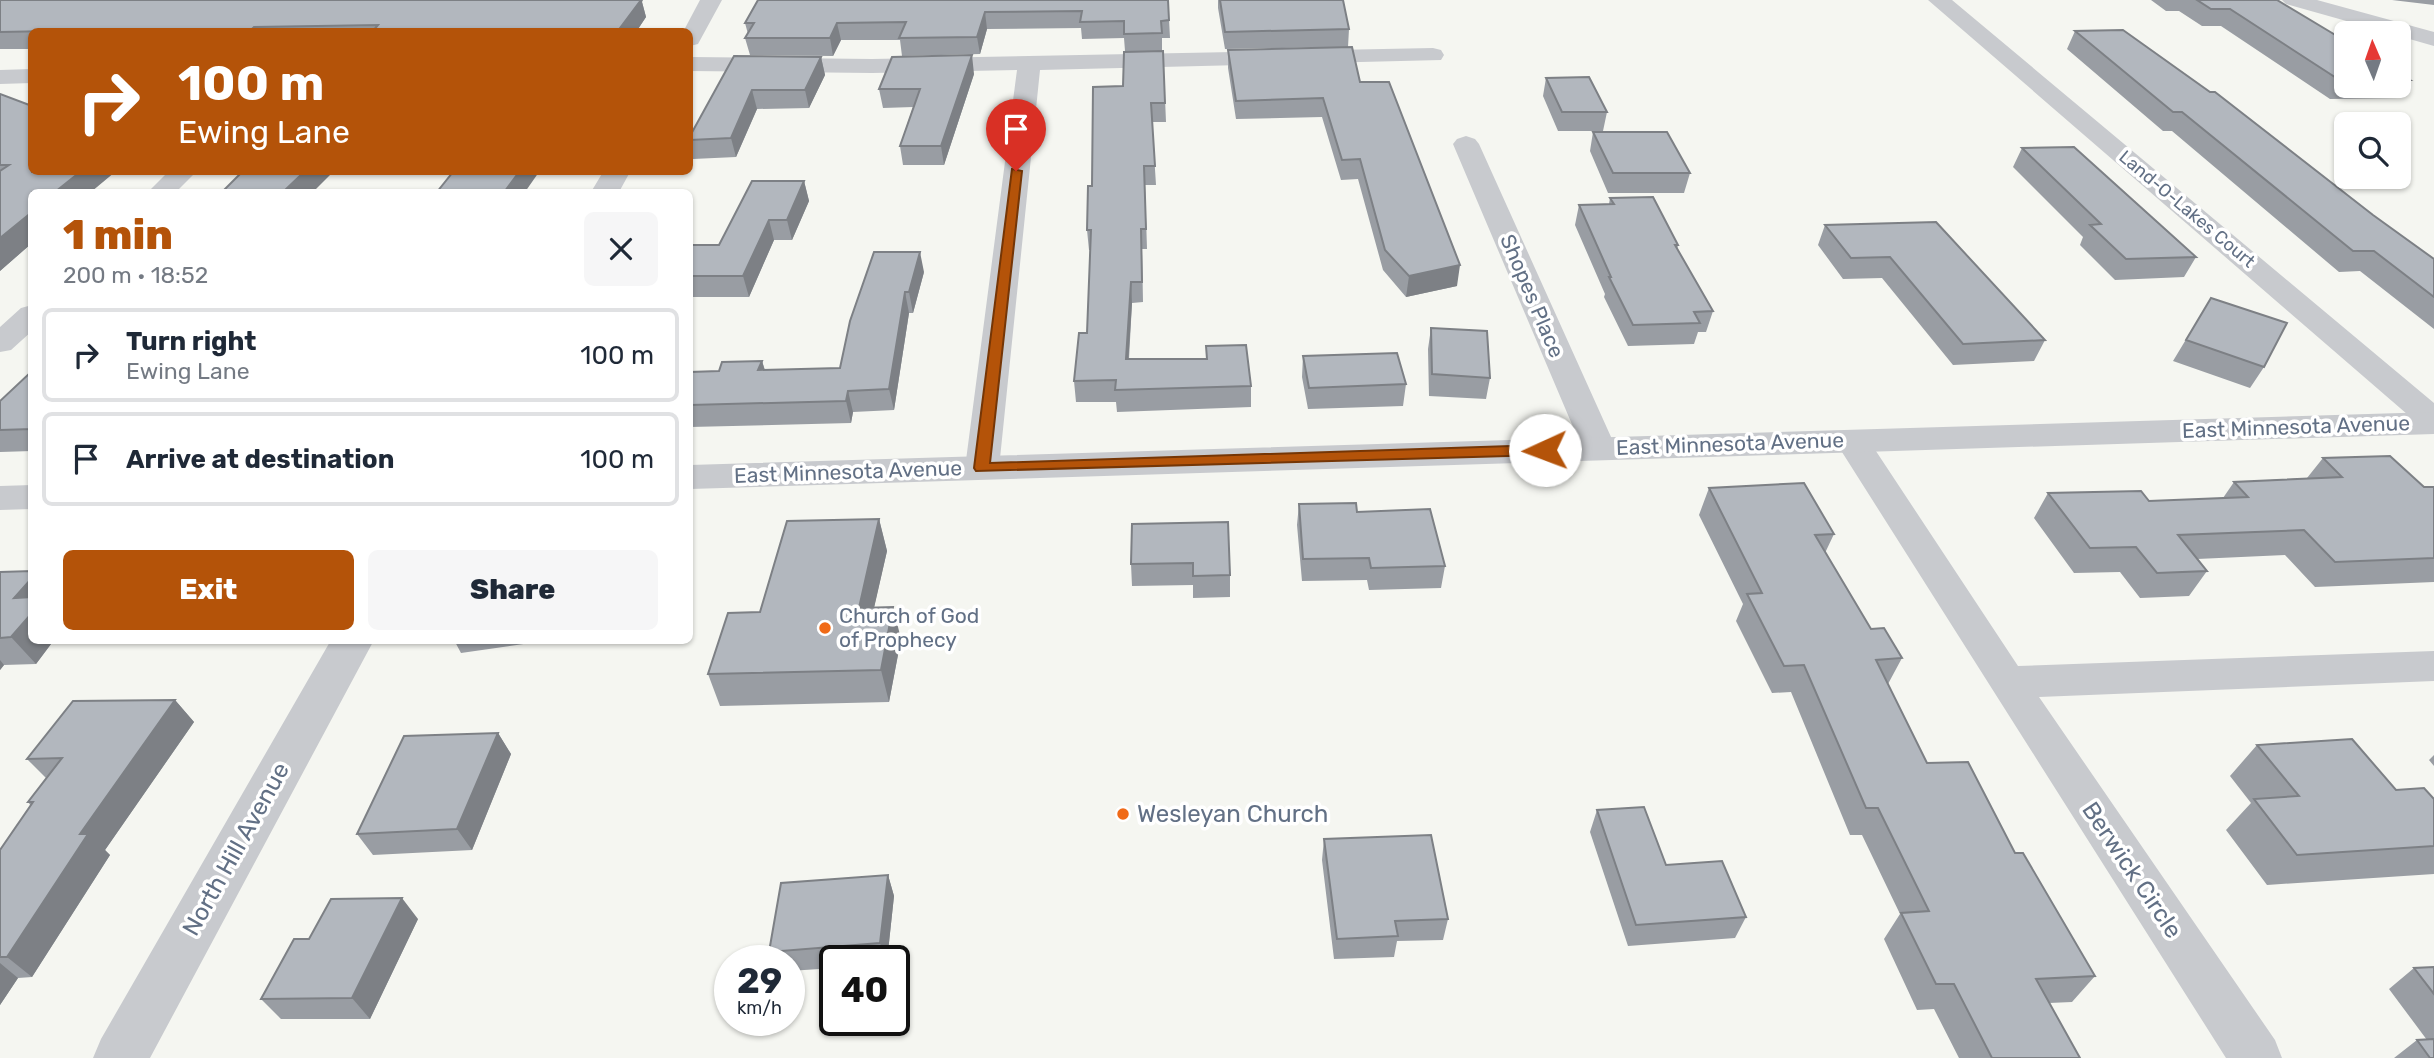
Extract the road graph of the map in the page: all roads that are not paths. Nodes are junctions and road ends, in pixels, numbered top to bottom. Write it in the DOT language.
graph roads {
  1 [pos="711,0"];
  2 [pos="1939,0"];
  3 [pos="2293,0"];
  4 [pos="693,33"];
  5 [pos="2434,39"];
  6 [pos="1433,54"];
  7 [pos="1029,63"];
  8 [pos="693,64"];
  9 [pos="28,76"];
  10 [pos="0,77"];
  11 [pos="1466,144"];
  12 [pos="180,175"];
  13 [pos="163,189"];
  14 [pos="28,318"];
  15 [pos="0,343"];
  16 [pos="2434,421"];
  17 [pos="1852,441"];
  18 [pos="1599,449"];
  19 [pos="982,468"];
  20 [pos="693,477"];
  21 [pos="28,497"];
  22 [pos="0,498"];
  23 [pos="351,644"];
  24 [pos="2434,666"];
  25 [pos="2007,682"];
  26 [pos="120,1058"];
  27 [pos="2256,1058"];
  1 -- 4 [label="street"];
  2 -- 16 [label="street, Land-O-Lakes Court"];
  3 -- 5 [label="street"];
  6 -- 7 [label="street"];
  7 -- 8 [label="street"];
  7 -- 19 [label="street"];
  9 -- 10 [label="street"];
  11 -- 18 [label="street, Shopes Place"];
  12 -- 13 [label="street"];
  14 -- 15 [label="street"];
  16 -- 17 [label="street, East Minnesota Avenue"];
  17 -- 18 [label="street, East Minnesota Avenue"];
  17 -- 25 [label="street, Berwick Circle"];
  18 -- 19 [label="street, East Minnesota Avenue"];
  19 -- 20 [label="street, East Minnesota Avenue"];
  21 -- 22 [label="street"];
  23 -- 26 [label="street, North Hill Avenue"];
  24 -- 25 [label="street"];
  25 -- 27 [label="street, Berwick Circle"];
}
